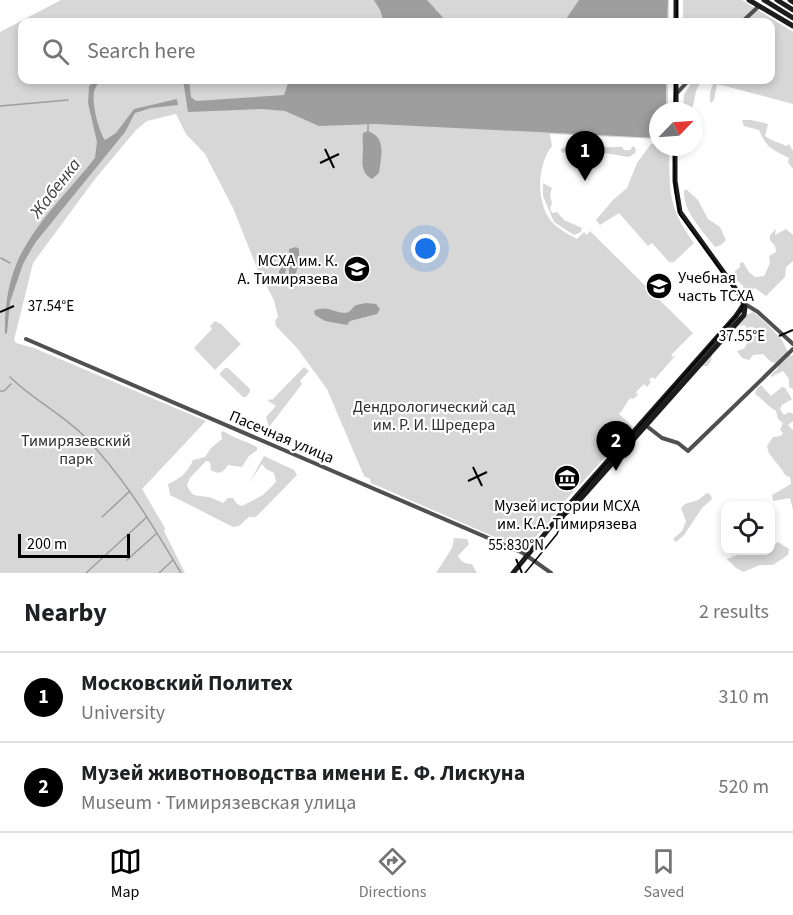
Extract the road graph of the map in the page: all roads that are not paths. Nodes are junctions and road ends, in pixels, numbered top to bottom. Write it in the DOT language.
graph roads {
  1 [pos="676,0"];
  2 [pos="749,0"];
  3 [pos="764,0"];
  4 [pos="777,0"];
  5 [pos="759,6"];
  6 [pos="793,10"];
  7 [pos="676,18"];
  8 [pos="746,18"];
  9 [pos="793,18"];
  10 [pos="793,26"];
  11 [pos="676,84"];
  12 [pos="686,84"];
  13 [pos="676,93"];
  14 [pos="676,102"];
  15 [pos="675,156"];
  16 [pos="744,304"];
  17 [pos="26,339"];
  18 [pos="793,344"];
  19 [pos="793,349"];
  20 [pos="643,424"];
  21 [pos="527,556"];
  22 [pos="513,573"];
  23 [pos="551,573"];
  1 -- 7 [label="main road"];
  2 -- 5 [label="main road"];
  3 -- 9 [label="main road"];
  4 -- 6 [label="main road"];
  5 -- 8 [label="street"];
  5 -- 10 [label="main road"];
  11 -- 13 [label="main road"];
  12 -- 13 [label="street"];
  13 -- 14 [label="main road"];
  15 -- 16 [label="main road"];
  16 -- 18 [label="street"];
  16 -- 20 [label="main road"];
  17 -- 21 [label="street, Пасечная улица"];
  19 -- 20 [label="street"];
  20 -- 21 [label="main road"];
  21 -- 22 [label="main road"];
  21 -- 23 [label="street, Пасечная улица"];
}
